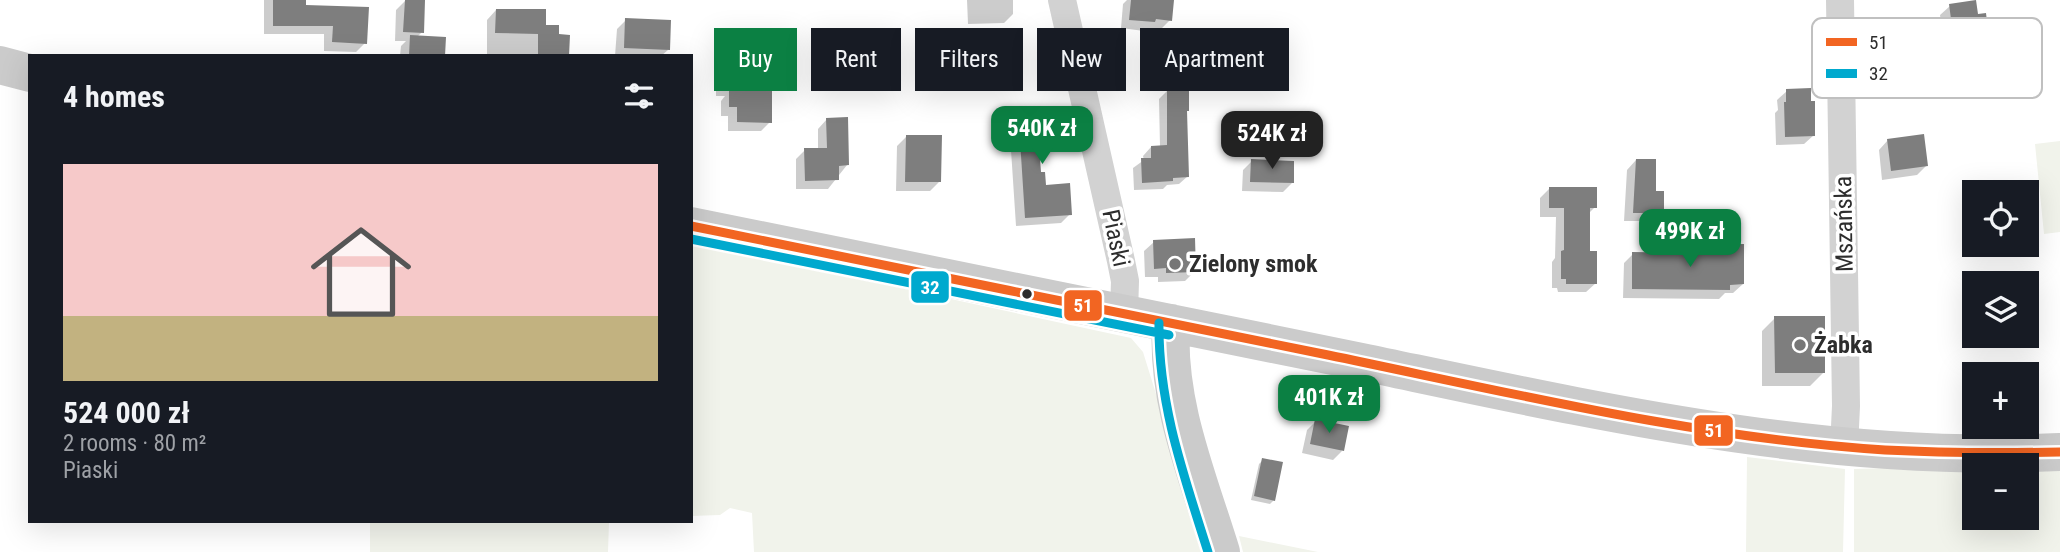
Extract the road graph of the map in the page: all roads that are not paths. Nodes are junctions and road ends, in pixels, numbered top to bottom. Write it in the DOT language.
graph roads {
  1 [pos="1062,0"];
  2 [pos="1840,0"];
  3 [pos="1840,18"];
  4 [pos="0,65"];
  5 [pos="28,72"];
  6 [pos="1841,98"];
  7 [pos="693,226"];
  8 [pos="1124,314"];
  9 [pos="1171,323"];
  10 [pos="1844,448"];
  11 [pos="2060,452"];
  12 [pos="1221,552"];
  1 -- 8 [label="street, Piaski"];
  2 -- 3 [label="street, Mszańska"];
  4 -- 5 [label="street"];
  6 -- 10 [label="street, Mszańska"];
  7 -- 8 [label="street"];
  8 -- 9 [label="street"];
  9 -- 10 [label="street"];
  9 -- 12 [label="street"];
  10 -- 11 [label="street"];
}
